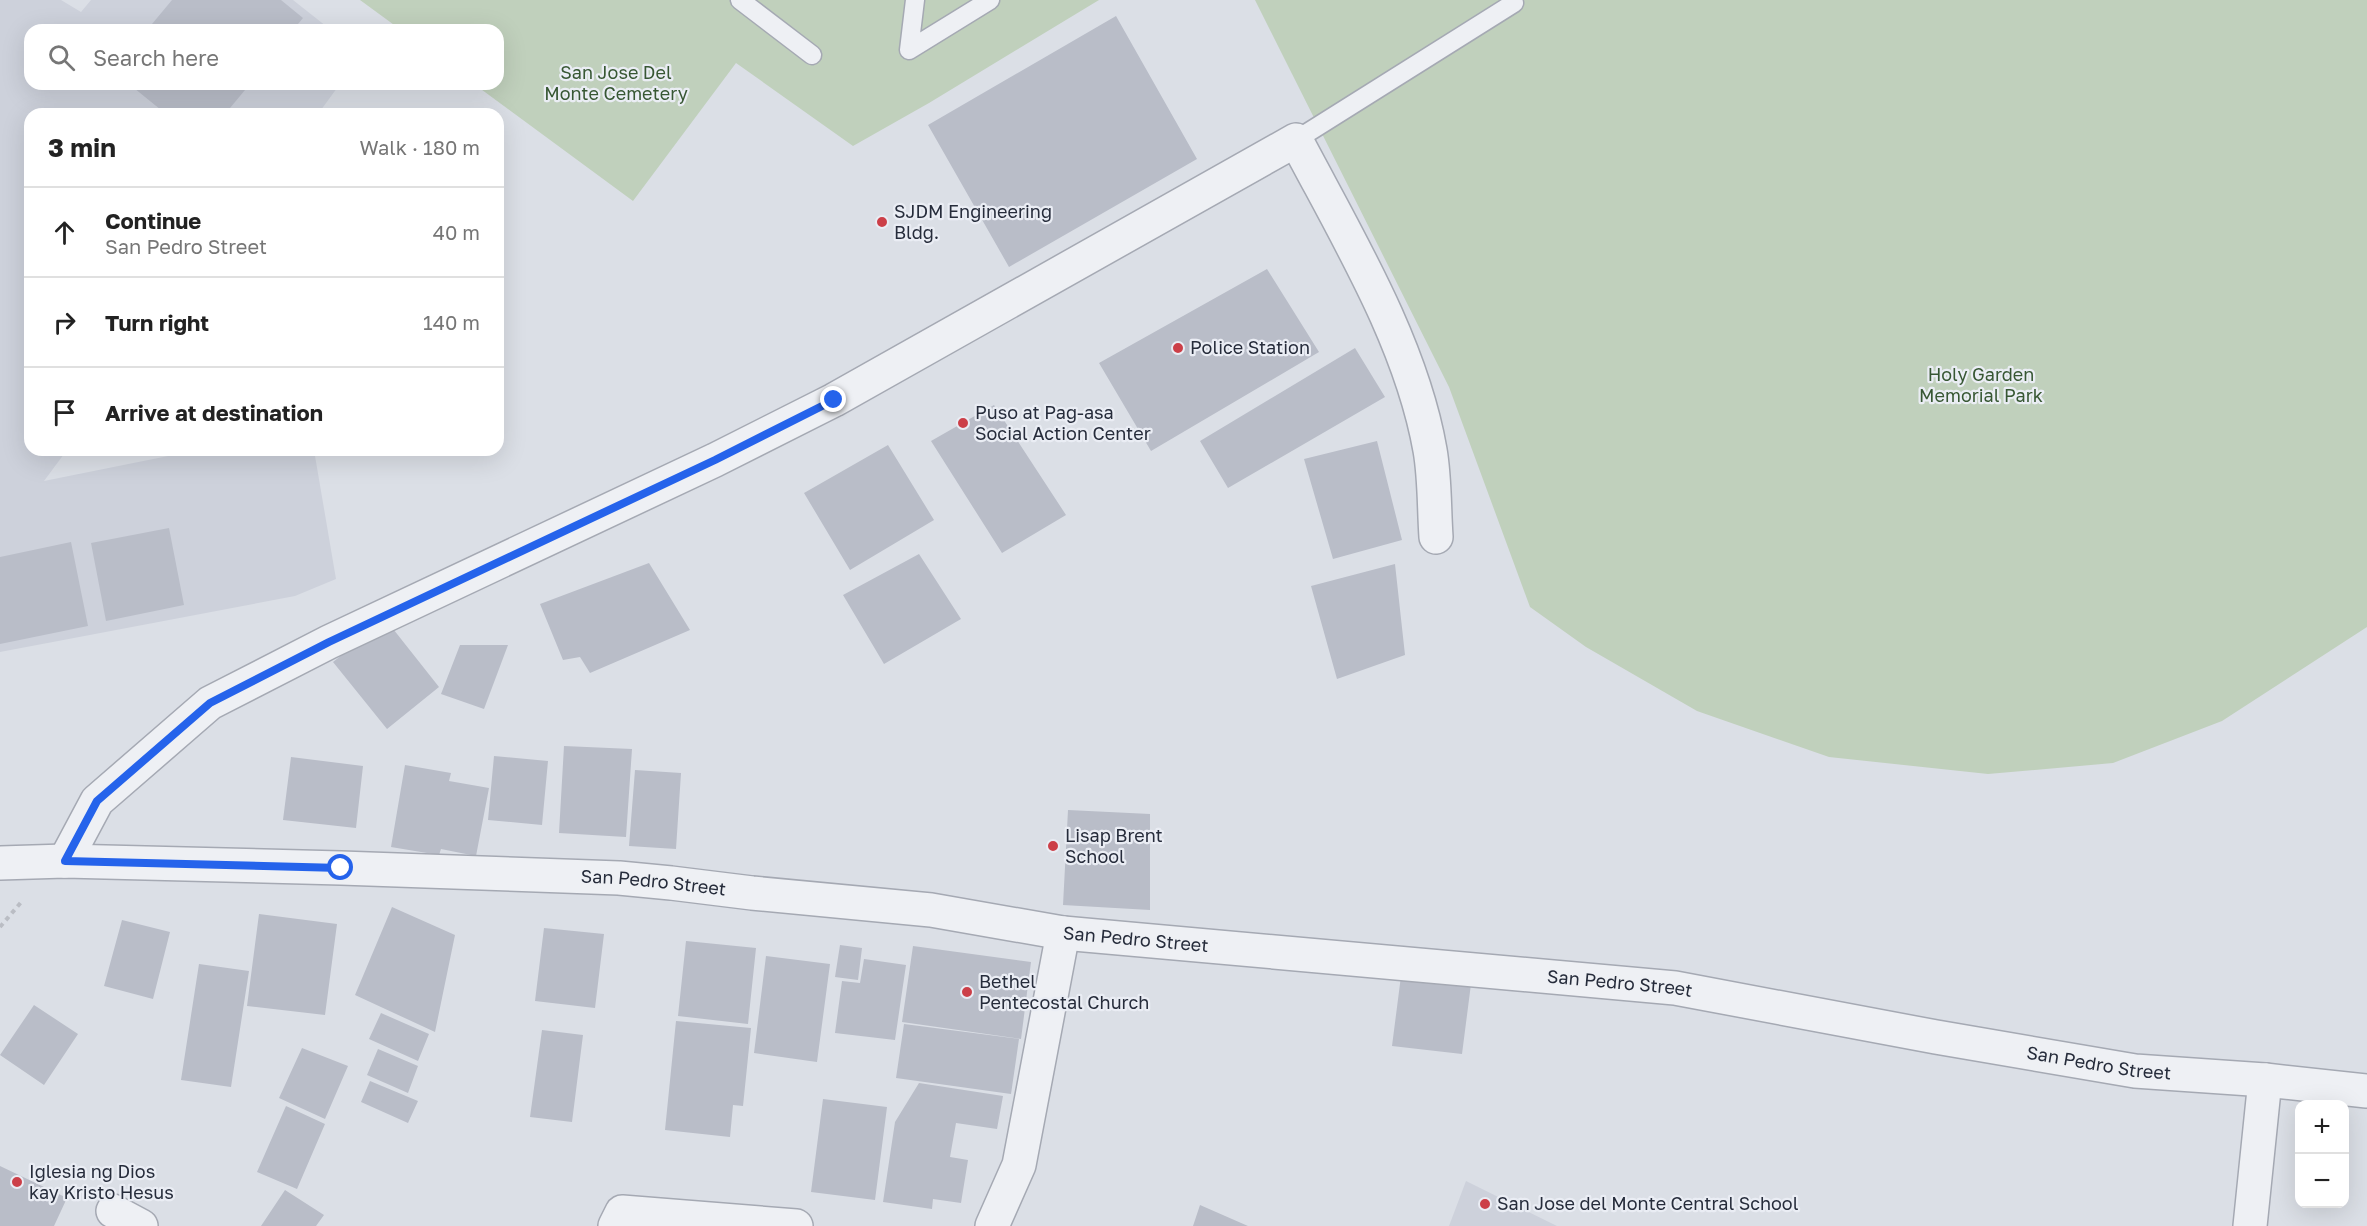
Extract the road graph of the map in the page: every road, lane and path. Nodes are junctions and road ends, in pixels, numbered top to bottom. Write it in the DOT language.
graph roads {
  1 [pos="740,0"];
  2 [pos="915,0"];
  3 [pos="990,0"];
  4 [pos="1514,3"];
  5 [pos="812,55"];
  6 [pos="1296,140"];
  7 [pos="1436,537"];
  8 [pos="65,861"];
  9 [pos="0,863"];
  10 [pos="1063,933"];
  11 [pos="2265,1080"];
  12 [pos="2367,1091"];
  13 [pos="615,1226"];
  14 [pos="796,1226"];
  15 [pos="992,1226"];
  16 [pos="2250,1226"];
  1 -- 5 [label="lane"];
  2 -- 3 [label="lane"];
  4 -- 6 [label="lane"];
  6 -- 7 [label="street"];
  6 -- 8 [label="street"];
  8 -- 9 [label="street, San Pedro Street"];
  8 -- 10 [label="street, San Pedro Street"];
  10 -- 11 [label="street, San Pedro Street"];
  10 -- 15 [label="street"];
  11 -- 12 [label="street, San Pedro Street"];
  11 -- 16 [label="street"];
  13 -- 14 [label="street"];
}
